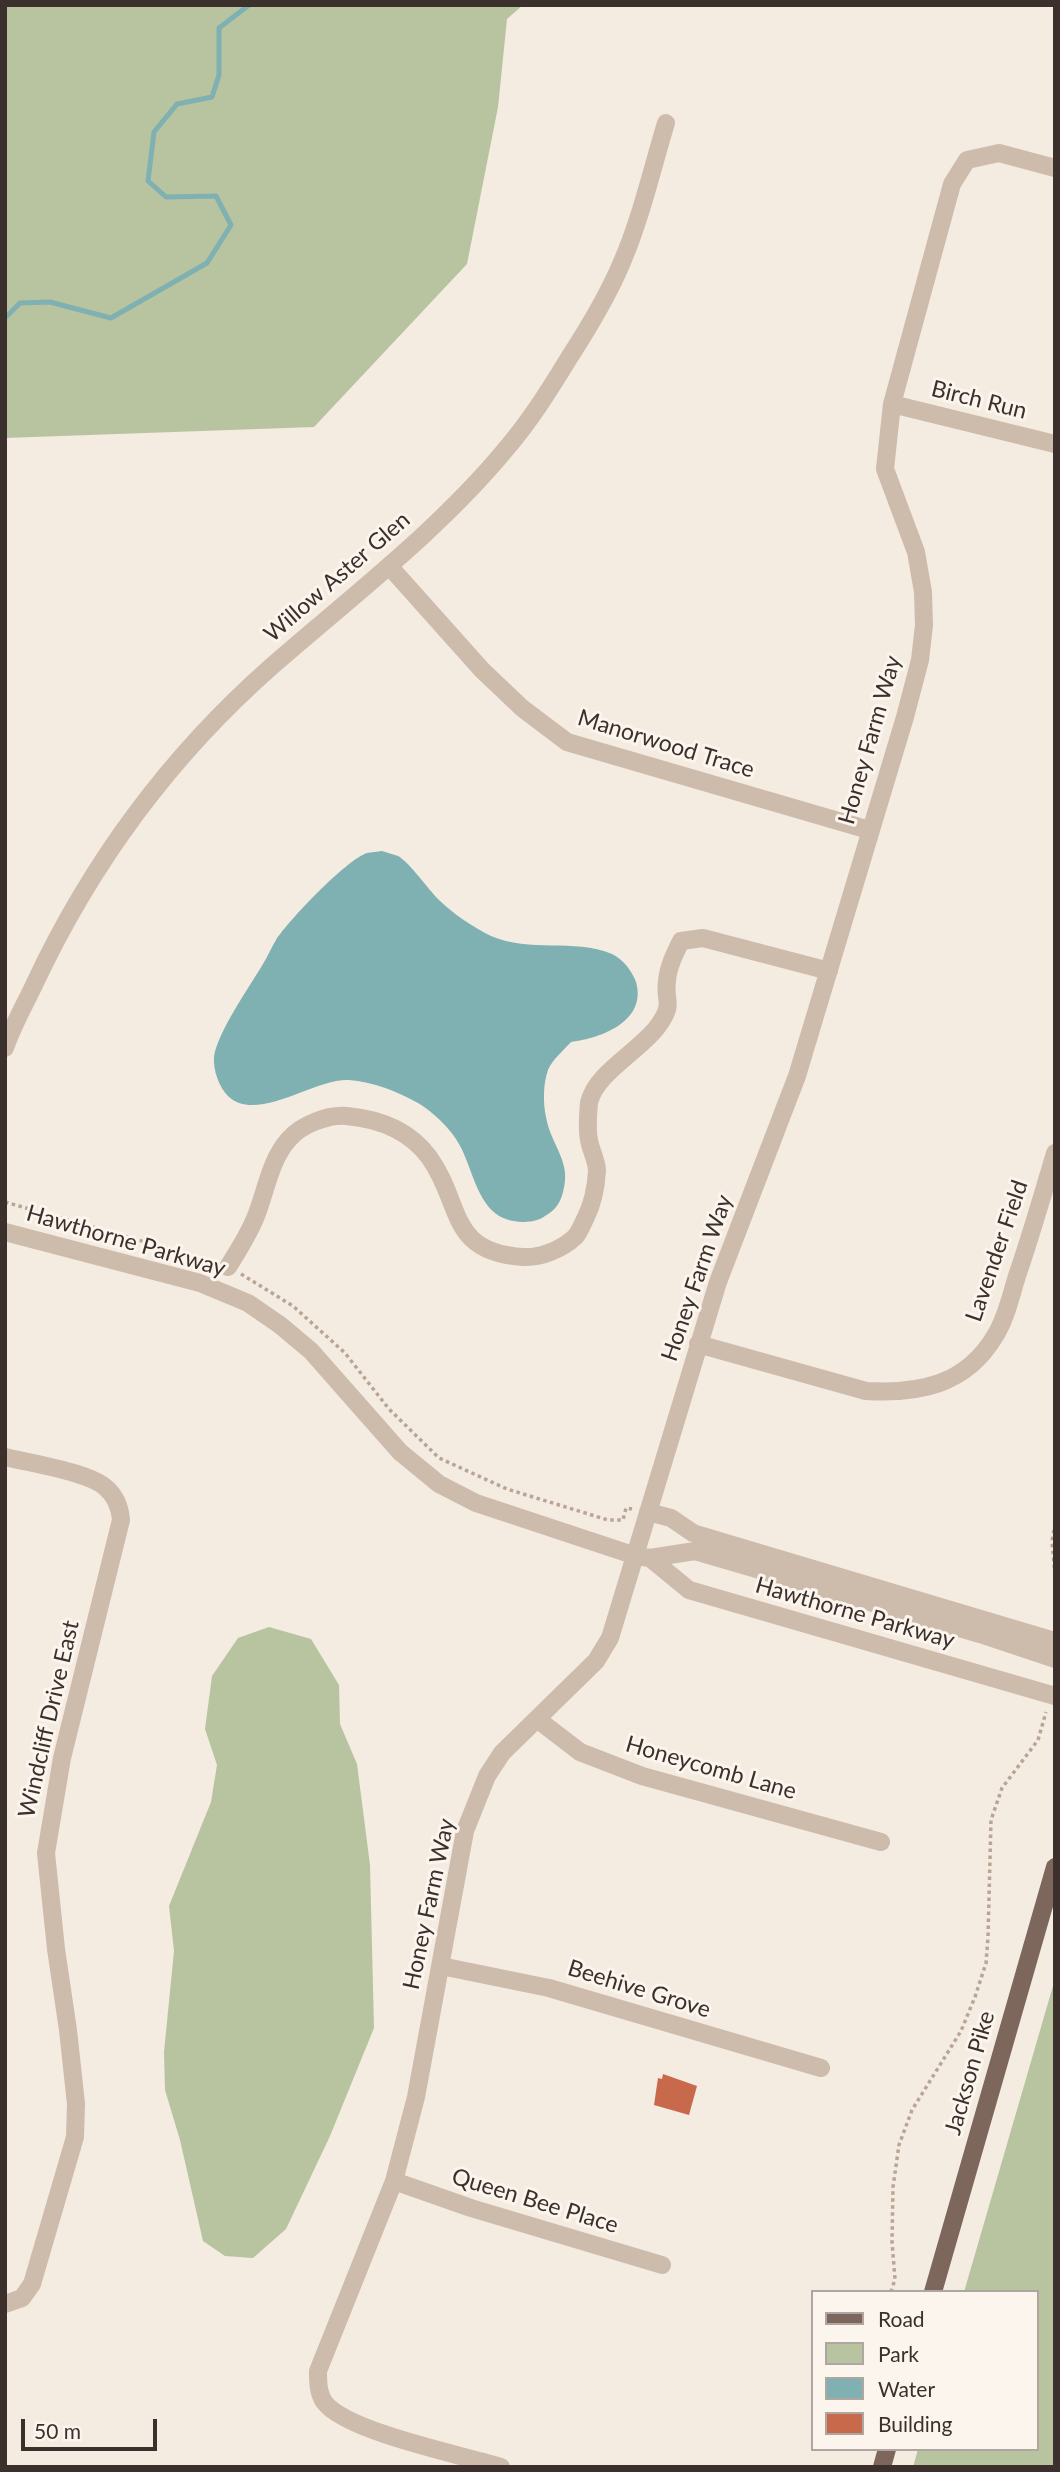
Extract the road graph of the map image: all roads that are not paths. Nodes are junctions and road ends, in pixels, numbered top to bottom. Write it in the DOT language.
graph roads {
  1 [pos="666,123"];
  2 [pos="1055,168"];
  3 [pos="892,404"];
  4 [pos="1055,444"];
  5 [pos="390,567"];
  6 [pos="869,830"];
  7 [pos="829,971"];
  8 [pos="5,1048"];
  9 [pos="1055,1153"];
  10 [pos="5,1232"];
  11 [pos="228,1267"];
  12 [pos="698,1345"];
  13 [pos="5,1457"];
  14 [pos="648,1512"];
  15 [pos="643,1557"];
  16 [pos="1055,1641"];
  17 [pos="1055,1659"];
  18 [pos="1053,1696"];
  19 [pos="537,1719"];
  20 [pos="881,1842"];
  21 [pos="1055,1867"];
  22 [pos="441,1966"];
  23 [pos="821,2068"];
  24 [pos="394,2181"];
  25 [pos="662,2265"];
  26 [pos="934,2290"];
  27 [pos="5,2304"];
  28 [pos="501,2467"];
  1 -- 5 [label="street, Willow Aster Glen"];
  2 -- 3 [label="street, Honey Farm Way"];
  3 -- 4 [label="street, Birch Run"];
  3 -- 6 [label="street, Honey Farm Way"];
  5 -- 6 [label="street, Manorwood Trace"];
  5 -- 8 [label="street, Willow Aster Glen"];
  6 -- 7 [label="street, Honey Farm Way"];
  7 -- 11 [label="street"];
  7 -- 12 [label="street, Honey Farm Way"];
  9 -- 12 [label="street, Lavender Field"];
  10 -- 15 [label="street, Hawthorne Parkway"];
  12 -- 14 [label="street, Honey Farm Way"];
  13 -- 27 [label="street, Windcliff Drive East"];
  14 -- 15 [label="street, Honey Farm Way"];
  14 -- 16 [label="street"];
  15 -- 17 [label="street, Hawthorne Parkway"];
  15 -- 18 [label="street, Hawthorne Parkway"];
  15 -- 19 [label="street, Honey Farm Way"];
  19 -- 20 [label="street, Honeycomb Lane"];
  19 -- 22 [label="street, Honey Farm Way"];
  21 -- 26 [label="main road, Jackson Pike"];
  22 -- 23 [label="street, Beehive Grove"];
  22 -- 24 [label="street, Honey Farm Way"];
  24 -- 25 [label="street, Queen Bee Place"];
  24 -- 28 [label="street, Honey Farm Way"];
}
